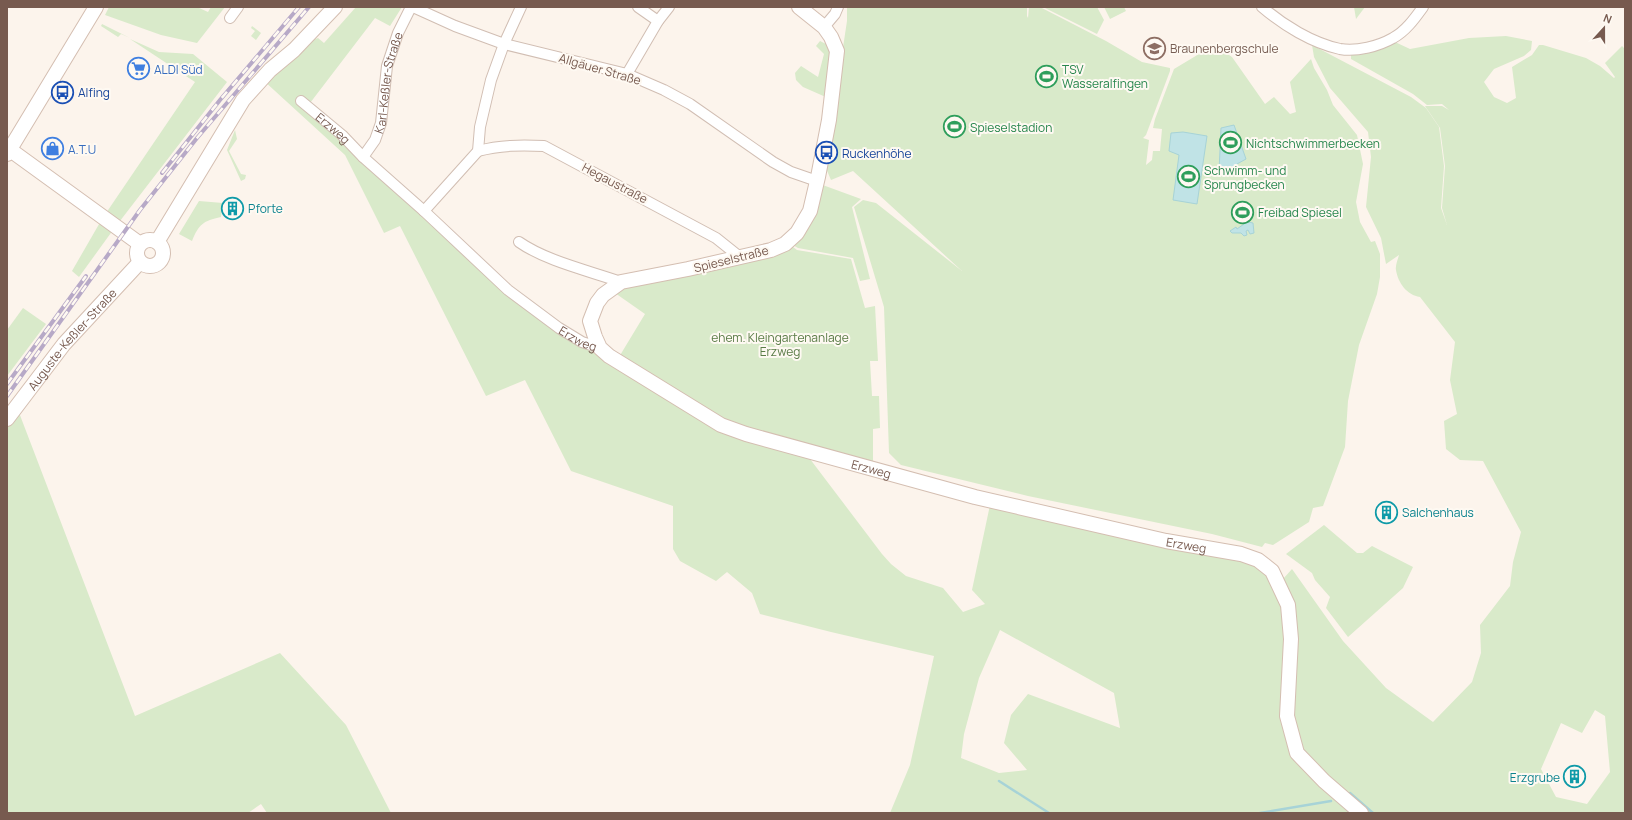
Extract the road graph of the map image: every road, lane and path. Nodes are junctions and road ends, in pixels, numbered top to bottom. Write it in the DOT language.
graph roads {
  1 [pos="96,7"];
  2 [pos="238,7"];
  3 [pos="335,7"];
  4 [pos="412,7"];
  5 [pos="521,7"];
  6 [pos="638,7"];
  7 [pos="669,7"];
  8 [pos="800,7"];
  9 [pos="838,7"];
  10 [pos="1262,7"];
  11 [pos="1423,7"];
  12 [pos="230,18"];
  13 [pos="658,21"];
  14 [pos="819,22"];
  15 [pos="504,44"];
  16 [pos="627,74"];
  17 [pos="301,101"];
  18 [pos="478,151"];
  19 [pos="8,152"];
  20 [pos="363,157"];
  21 [pos="817,181"];
  22 [pos="424,210"];
  23 [pos="157,242"];
  24 [pos="519,242"];
  25 [pos="140,244"];
  26 [pos="741,258"];
  27 [pos="140,262"];
  28 [pos="621,282"];
  29 [pos="600,348"];
  30 [pos="7,420"];
  31 [pos="1361,813"];
  1 -- 19 [label="street"];
  2 -- 12 [label="street"];
  3 -- 23 [label="street"];
  4 -- 15 [label="street, Allgäuer Straße"];
  4 -- 20 [label="street, Karl-Keßler-Straße"];
  5 -- 15 [label="street"];
  6 -- 13 [label="street"];
  7 -- 13 [label="street"];
  8 -- 14 [label="street, Spieselstraße"];
  9 -- 14 [label="street"];
  10 -- 11 [label="street"];
  13 -- 16 [label="street"];
  14 -- 21 [label="street, Spieselstraße"];
  15 -- 16 [label="street, Allgäuer Straße"];
  15 -- 18 [label="street"];
  16 -- 21 [label="street, Allgäuer Straße"];
  17 -- 20 [label="street, Erzweg"];
  18 -- 22 [label="street"];
  18 -- 26 [label="street, Hegaustraße"];
  19 -- 25 [label="street"];
  20 -- 22 [label="street, Erzweg"];
  21 -- 26 [label="street, Spieselstraße"];
  22 -- 29 [label="street, Erzweg"];
  23 -- 25 [label="street"];
  23 -- 27 [label="street"];
  24 -- 28 [label="street"];
  25 -- 27 [label="street"];
  26 -- 28 [label="street, Spieselstraße"];
  27 -- 30 [label="street, Auguste-Keßler-Straße"];
  28 -- 29 [label="street, Spieselstraße"];
  29 -- 31 [label="street, Erzweg"];
}
